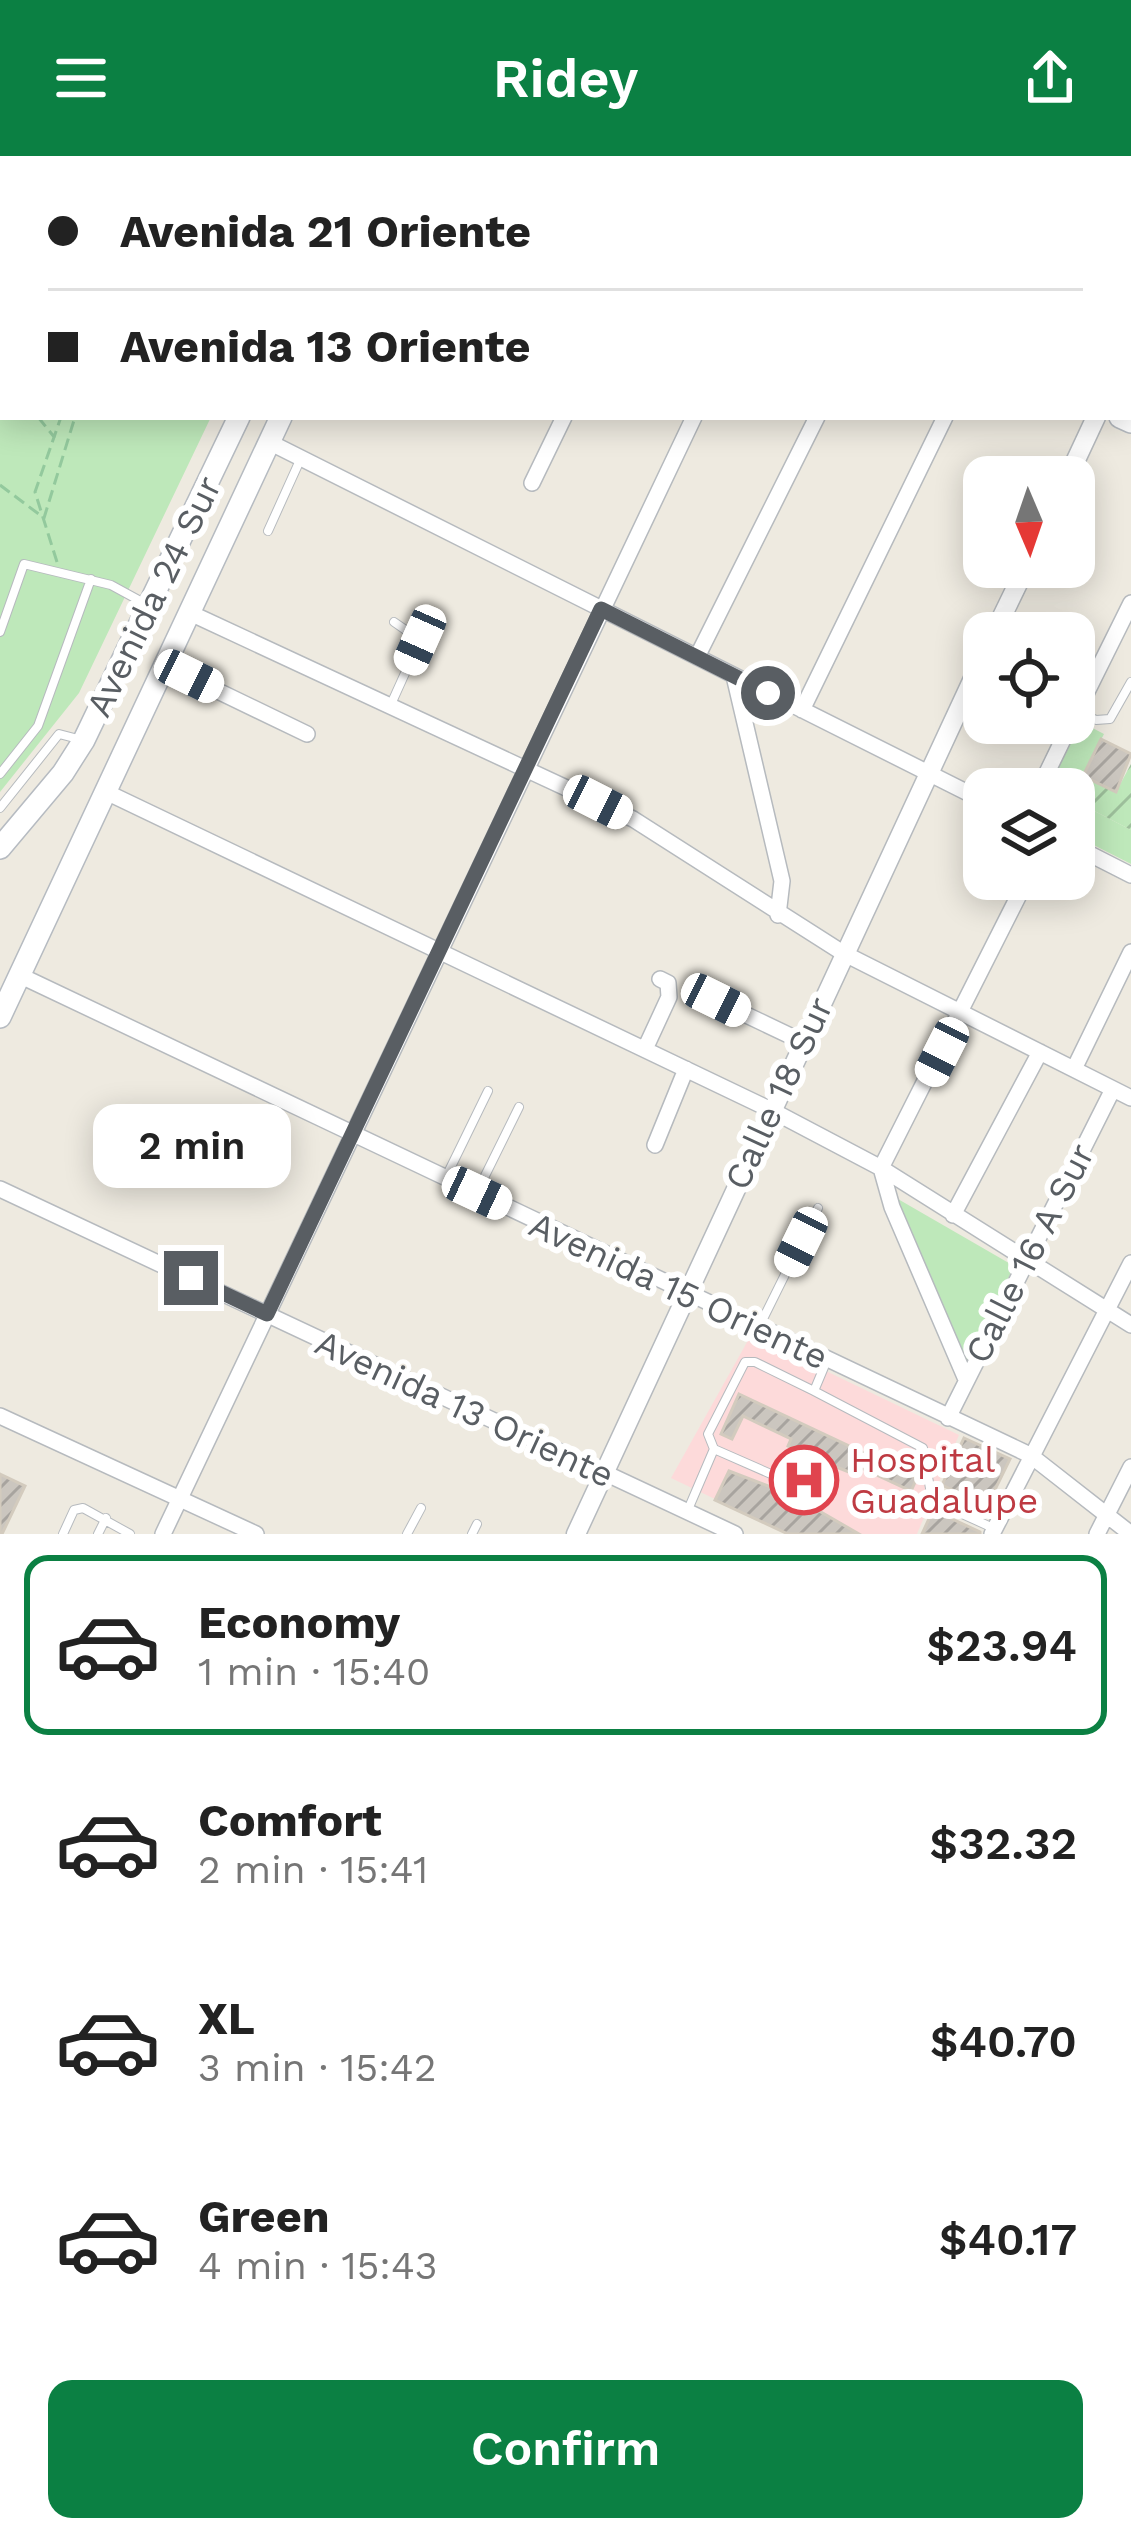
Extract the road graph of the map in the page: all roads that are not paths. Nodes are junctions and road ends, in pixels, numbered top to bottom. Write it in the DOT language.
graph roads {
  1 [pos="238,420"];
  2 [pos="280,420"];
  3 [pos="563,420"];
  4 [pos="693,420"];
  5 [pos="816,420"];
  6 [pos="944,420"];
  7 [pos="1095,420"];
  8 [pos="269,442"];
  9 [pos="1078,456"];
  10 [pos="301,458"];
  11 [pos="532,483"];
  12 [pos="268,531"];
  13 [pos="91,579"];
  14 [pos="1131,602"];
  15 [pos="150,607"];
  16 [pos="601,609"];
  17 [pos="188,612"];
  18 [pos="394,622"];
  19 [pos="0,632"];
  20 [pos="698,657"];
  21 [pos="164,665"];
  22 [pos="1095,675"];
  23 [pos="734,676"];
  24 [pos="1131,682"];
  25 [pos="963,699"];
  26 [pos="392,703"];
  27 [pos="802,710"];
  28 [pos="1095,720"];
  29 [pos="307,734"];
  30 [pos="84,740"];
  31 [pos="529,766"];
  32 [pos="928,773"];
  33 [pos="0,774"];
  34 [pos="963,790"];
  35 [pos="104,791"];
  36 [pos="0,808"];
  37 [pos="0,848"];
  38 [pos="1095,857"];
  39 [pos="1131,875"];
  40 [pos="1017,900"];
  41 [pos="778,915"];
  42 [pos="440,951"];
  43 [pos="844,952"];
  44 [pos="1131,952"];
  45 [pos="20,975"];
  46 [pos="660,980"];
  47 [pos="716,1000"];
  48 [pos="962,1013"];
  49 [pos="0,1017"];
  50 [pos="801,1041"];
  51 [pos="645,1048"];
  52 [pos="1040,1052"];
  53 [pos="686,1069"];
  54 [pos="1074,1069"];
  55 [pos="1113,1089"];
  56 [pos="488,1091"];
  57 [pos="1131,1098"];
  58 [pos="519,1107"];
  59 [pos="769,1109"];
  60 [pos="352,1134"];
  61 [pos="655,1145"];
  62 [pos="881,1168"];
  63 [pos="446,1178"];
  64 [pos="0,1189"];
  65 [pos="477,1193"];
  66 [pos="818,1208"];
  67 [pos="953,1215"];
  68 [pos="1131,1263"];
  69 [pos="1028,1264"];
  70 [pos="686,1294"];
  71 [pos="1106,1313"];
  72 [pos="267,1314"];
  73 [pos="1131,1325"];
  74 [pos="758,1328"];
  75 [pos="827,1360"];
  76 [pos="965,1377"];
  77 [pos="814,1391"];
  78 [pos="0,1416"];
  79 [pos="948,1418"];
  80 [pos="713,1449"];
  81 [pos="1030,1455"];
  82 [pos="1131,1467"];
  83 [pos="604,1474"];
  84 [pos="780,1478"];
  85 [pos="179,1500"];
  86 [pos="421,1508"];
  87 [pos="687,1512"];
  88 [pos="1107,1515"];
  89 [pos="106,1519"];
  90 [pos="993,1531"];
  91 [pos="63,1534"];
  92 [pos="98,1534"];
  93 [pos="130,1534"];
  94 [pos="163,1534"];
  95 [pos="256,1534"];
  96 [pos="407,1534"];
  97 [pos="575,1534"];
  98 [pos="735,1534"];
  99 [pos="1097,1534"];
  100 [pos="1131,1534"];
  1 -- 15 [label="main road, Avenida 24 Sur"];
  2 -- 8 [label="main road, Avenida 24 Sur"];
  3 -- 11 [label="street"];
  4 -- 16 [label="street"];
  5 -- 20 [label="street"];
  6 -- 27 [label="street"];
  7 -- 9 [label="street"];
  8 -- 10 [label="street"];
  8 -- 17 [label="main road, Avenida 24 Sur"];
  10 -- 12 [label="lane"];
  10 -- 16 [label="street"];
  13 -- 15 [label="lane"];
  13 -- 19 [label="lane"];
  13 -- 33 [label="lane"];
  14 -- 22 [label="street"];
  15 -- 30 [label="main road, Avenida 24 Sur"];
  16 -- 20 [label="street"];
  16 -- 31 [label="street"];
  17 -- 21 [label="main road, Avenida 24 Sur"];
  17 -- 26 [label="street"];
  18 -- 26 [label="lane"];
  20 -- 23 [label="street"];
  21 -- 29 [label="street"];
  21 -- 35 [label="main road, Avenida 24 Sur"];
  23 -- 27 [label="street"];
  23 -- 41 [label="street"];
  24 -- 28 [label="lane"];
  25 -- 32 [label="street, Calle 18 Sur"];
  26 -- 31 [label="street"];
  27 -- 32 [label="street"];
  30 -- 36 [label="lane"];
  30 -- 37 [label="main road, Avenida 24 Sur"];
  31 -- 41 [label="street"];
  31 -- 42 [label="street"];
  32 -- 34 [label="street"];
  32 -- 43 [label="street, Calle 18 Sur"];
  35 -- 42 [label="street"];
  35 -- 45 [label="main road, Avenida 24 Sur"];
  38 -- 39 [label="street"];
  40 -- 48 [label="street"];
  41 -- 43 [label="street"];
  42 -- 51 [label="street"];
  42 -- 60 [label="street"];
  43 -- 48 [label="street"];
  43 -- 50 [label="street, Calle 18 Sur"];
  44 -- 54 [label="street"];
  45 -- 49 [label="main road, Avenida 24 Sur"];
  45 -- 60 [label="street, Avenida 15 Oriente"];
  46 -- 51 [label="street"];
  47 -- 50 [label="street"];
  48 -- 52 [label="street"];
  48 -- 62 [label="street"];
  50 -- 59 [label="street, Calle 18 Sur"];
  51 -- 53 [label="street"];
  52 -- 54 [label="street"];
  52 -- 67 [label="street"];
  53 -- 59 [label="street"];
  53 -- 61 [label="street"];
  54 -- 55 [label="street"];
  55 -- 57 [label="street"];
  55 -- 69 [label="street, Calle 16 A Sur"];
  56 -- 63 [label="lane"];
  58 -- 65 [label="lane"];
  59 -- 62 [label="street"];
  59 -- 70 [label="street, Calle 18 Sur"];
  60 -- 63 [label="street, Avenida 15 Oriente"];
  60 -- 72 [label="street"];
  62 -- 67 [label="street"];
  62 -- 76 [label="street"];
  63 -- 65 [label="street, Avenida 15 Oriente"];
  64 -- 72 [label="street, Avenida 13 Oriente"];
  65 -- 70 [label="street, Avenida 15 Oriente"];
  66 -- 74 [label="lane"];
  67 -- 69 [label="street"];
  68 -- 71 [label="street"];
  69 -- 71 [label="street"];
  69 -- 76 [label="street, Calle 16 A Sur"];
  70 -- 74 [label="street, Avenida 15 Oriente"];
  70 -- 83 [label="street, Calle 18 Sur"];
  71 -- 73 [label="street"];
  71 -- 81 [label="street"];
  72 -- 83 [label="street, Avenida 13 Oriente"];
  72 -- 85 [label="street"];
  74 -- 75 [label="street, Avenida 15 Oriente"];
  75 -- 77 [label="lane"];
  75 -- 79 [label="street, Avenida 15 Oriente"];
  76 -- 79 [label="street, Calle 16 A Sur"];
  77 -- 80 [label="lane"];
  77 -- 90 [label="lane"];
  78 -- 85 [label="street"];
  79 -- 81 [label="street, Avenida 15 Oriente"];
  80 -- 84 [label="lane"];
  80 -- 87 [label="lane"];
  81 -- 88 [label="street, Avenida 15 Oriente"];
  81 -- 90 [label="street"];
  82 -- 88 [label="street"];
  83 -- 87 [label="street, Avenida 13 Oriente"];
  83 -- 97 [label="street, Calle 18 Sur"];
  85 -- 94 [label="street"];
  85 -- 95 [label="street"];
  86 -- 96 [label="lane"];
  87 -- 98 [label="street, Avenida 13 Oriente"];
  88 -- 99 [label="street"];
  88 -- 100 [label="street, Avenida 15 Oriente"];
  89 -- 91 [label="lane"];
  89 -- 92 [label="lane"];
  89 -- 93 [label="lane"];
}
